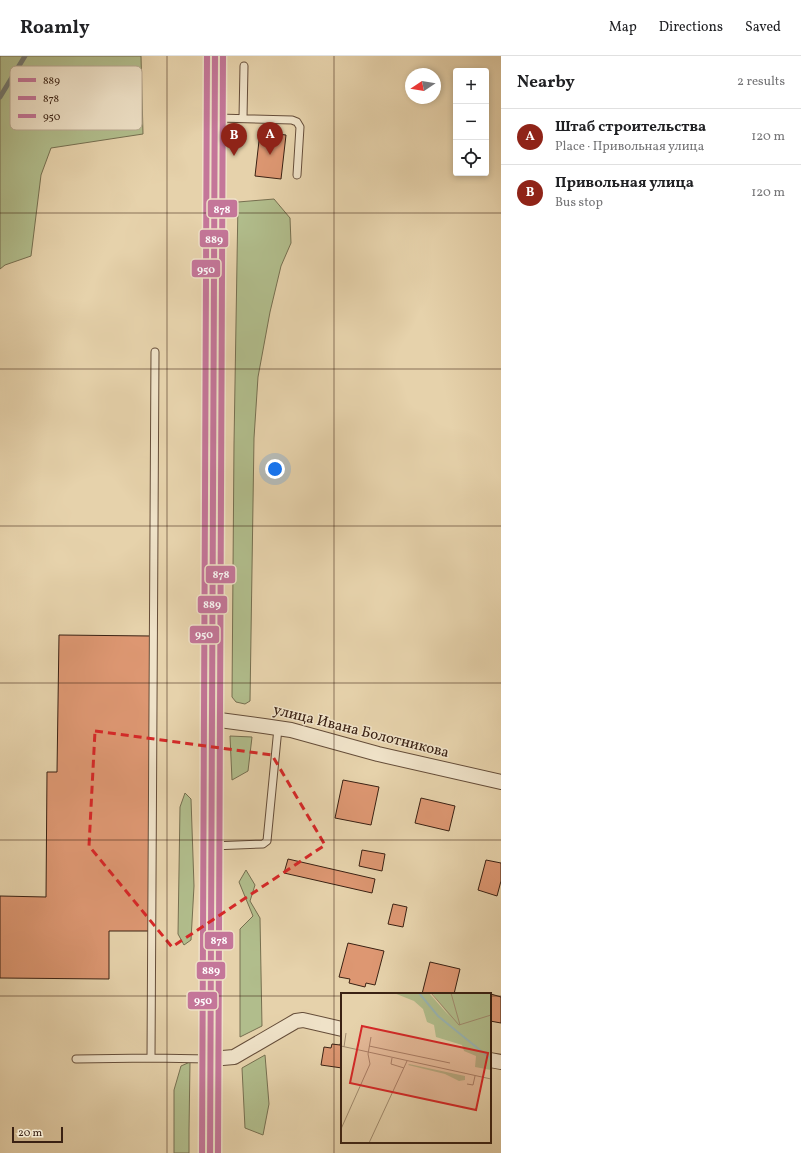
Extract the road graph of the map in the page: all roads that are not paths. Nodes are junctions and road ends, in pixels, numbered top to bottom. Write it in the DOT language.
graph roads {
  1 [pos="215,56"];
  2 [pos="244,66"];
  3 [pos="214,118"];
  4 [pos="243,118"];
  5 [pos="298,175"];
  6 [pos="155,352"];
  7 [pos="212,719"];
  8 [pos="278,728"];
  9 [pos="501,782"];
  10 [pos="212,846"];
  11 [pos="341,1029"];
  12 [pos="151,1058"];
  13 [pos="76,1059"];
  14 [pos="211,1059"];
  15 [pos="491,1060"];
  16 [pos="501,1062"];
  17 [pos="210,1153"];
  1 -- 3 [label="street"];
  2 -- 4 [label="lane"];
  3 -- 4 [label="lane"];
  3 -- 7 [label="street"];
  4 -- 5 [label="lane"];
  6 -- 12 [label="lane"];
  7 -- 8 [label="street, улица Ивана Болотникова"];
  7 -- 10 [label="street"];
  8 -- 9 [label="street, улица Ивана Болотникова"];
  8 -- 10 [label="lane"];
  10 -- 14 [label="street"];
  11 -- 14 [label="street"];
  12 -- 13 [label="lane"];
  12 -- 14 [label="lane"];
  14 -- 17 [label="street"];
  15 -- 16 [label="street"];
}
